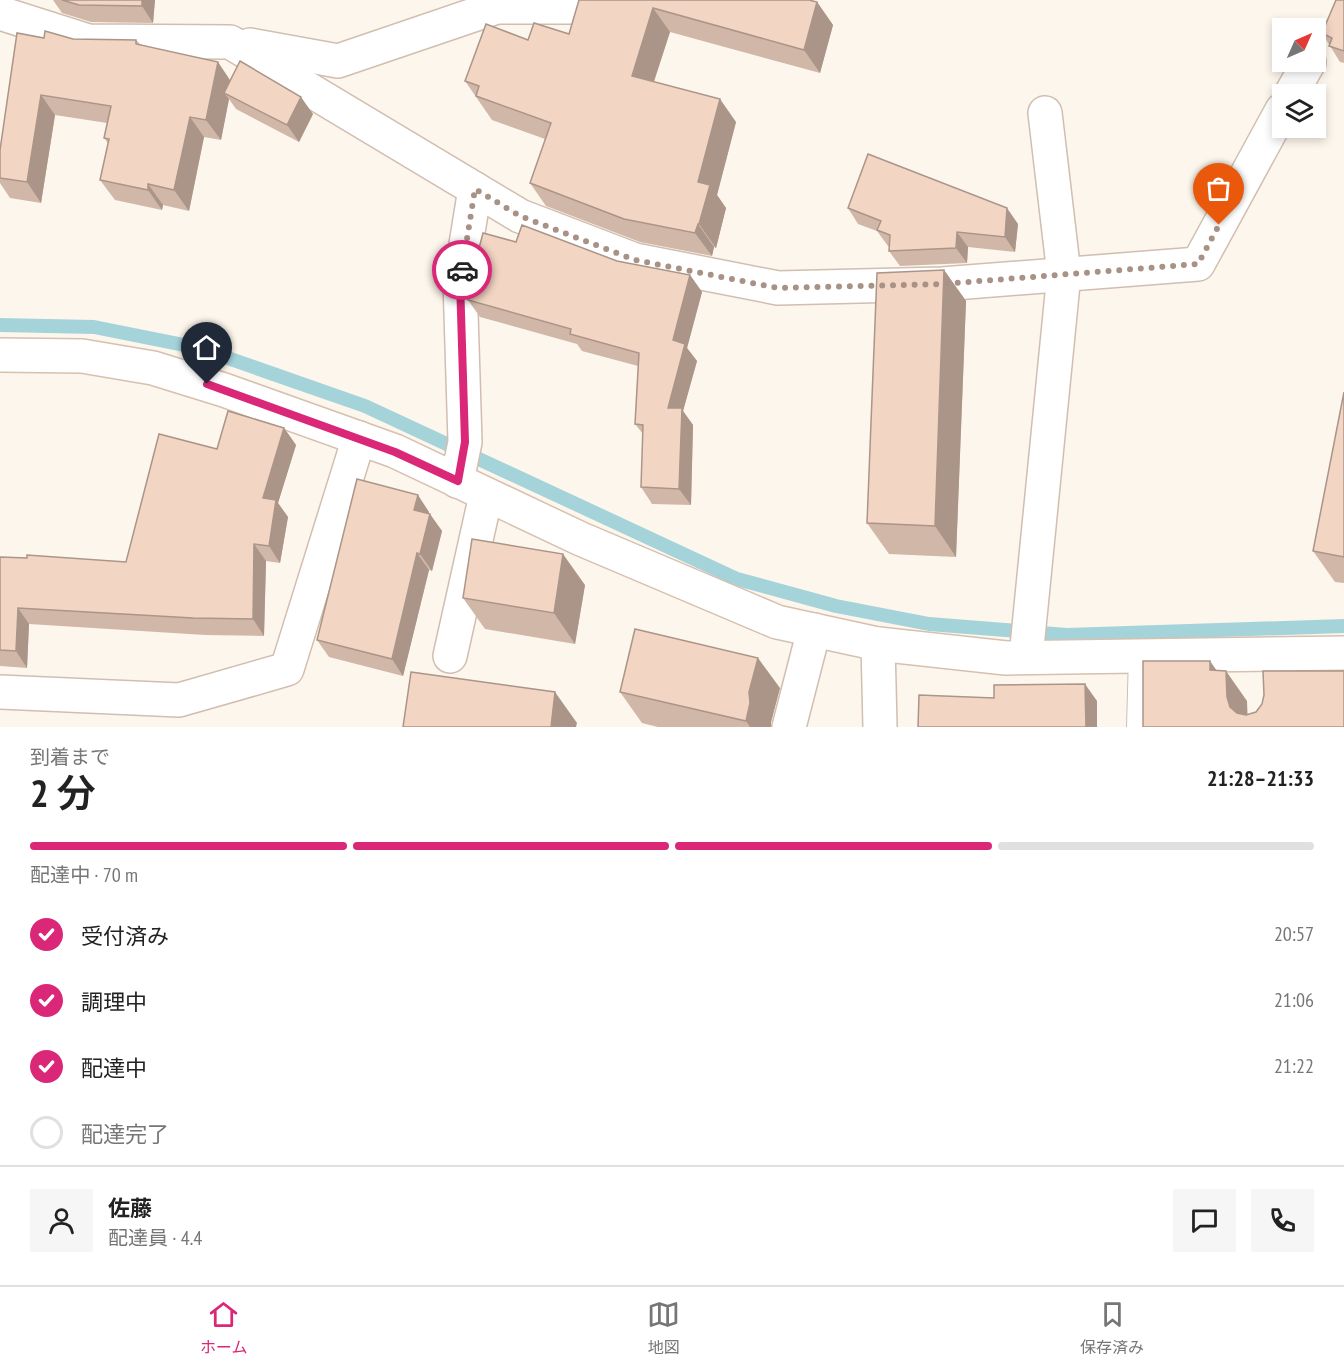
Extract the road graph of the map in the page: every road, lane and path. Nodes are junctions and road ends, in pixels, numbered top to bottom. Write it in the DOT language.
graph roads {
  1 [pos="572,7"];
  2 [pos="0,13"];
  3 [pos="230,42"];
  4 [pos="1045,113"];
  5 [pos="1272,128"];
  6 [pos="475,189"];
  7 [pos="1064,274"];
  8 [pos="0,355"];
  9 [pos="359,438"];
  10 [pos="467,485"];
  11 [pos="814,630"];
  12 [pos="878,644"];
  13 [pos="1344,653"];
  14 [pos="450,656"];
  15 [pos="1027,656"];
  16 [pos="1139,656"];
  17 [pos="0,692"];
  18 [pos="789,727"];
  19 [pos="880,727"];
  20 [pos="1137,727"];
  1 -- 3 [label="street"];
  2 -- 3 [label="street"];
  3 -- 6 [label="street"];
  4 -- 7 [label="street"];
  5 -- 7 [label="street"];
  6 -- 7 [label="street"];
  6 -- 10 [label="street"];
  7 -- 15 [label="street"];
  8 -- 9 [label="street"];
  9 -- 10 [label="street"];
  9 -- 17 [label="street"];
  10 -- 11 [label="street"];
  10 -- 14 [label="street"];
  11 -- 12 [label="street"];
  11 -- 18 [label="street"];
  12 -- 15 [label="street"];
  12 -- 19 [label="street"];
  13 -- 16 [label="street"];
  15 -- 16 [label="street"];
  16 -- 20 [label="lane"];
}
